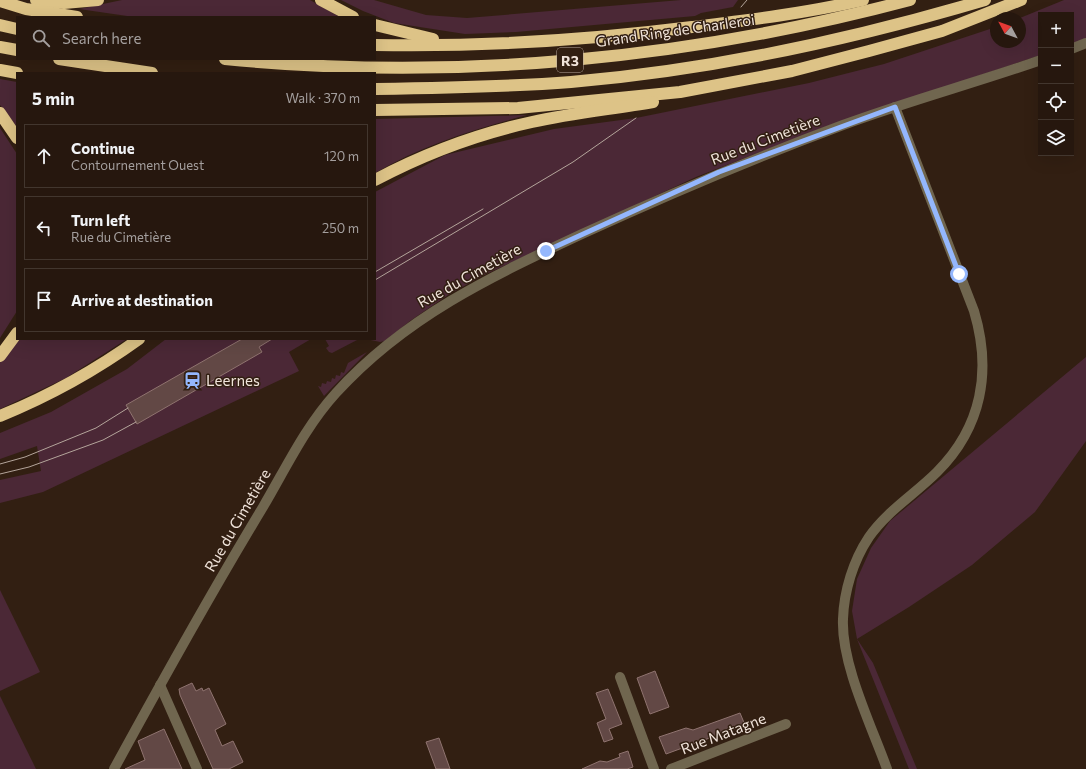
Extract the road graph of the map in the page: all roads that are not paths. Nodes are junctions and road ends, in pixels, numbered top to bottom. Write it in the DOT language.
graph roads {
  1 [pos="36,0"];
  2 [pos="98,0"];
  3 [pos="321,0"];
  4 [pos="863,0"];
  5 [pos="910,0"];
  6 [pos="984,0"];
  7 [pos="1021,0"];
  8 [pos="0,1"];
  9 [pos="71,16"];
  10 [pos="351,16"];
  11 [pos="0,25"];
  12 [pos="376,25"];
  13 [pos="16,29"];
  14 [pos="1086,43"];
  15 [pos="454,44"];
  16 [pos="376,45"];
  17 [pos="0,47"];
  18 [pos="1074,48"];
  19 [pos="16,50"];
  20 [pos="66,60"];
  21 [pos="240,60"];
  22 [pos="1038,61"];
  23 [pos="0,70"];
  24 [pos="145,72"];
  25 [pos="16,73"];
  26 [pos="376,88"];
  27 [pos="680,92"];
  28 [pos="895,107"];
  29 [pos="376,110"];
  30 [pos="0,113"];
  31 [pos="16,137"];
  32 [pos="376,180"];
  33 [pos="16,334"];
  34 [pos="138,340"];
  35 [pos="0,356"];
  36 [pos="0,416"];
  37 [pos="620,677"];
  38 [pos="160,685"];
  39 [pos="786,724"];
  40 [pos="118,767"];
  41 [pos="197,769"];
  42 [pos="654,769"];
  43 [pos="671,769"];
  44 [pos="887,769"];
  1 -- 2 [label="highway"];
  3 -- 10 [label="highway"];
  4 -- 15 [label="highway"];
  5 -- 21 [label="highway, Grand Ring de Charleroi / R3"];
  6 -- 26 [label="highway, R3"];
  7 -- 27 [label="highway"];
  8 -- 9 [label="highway"];
  11 -- 13 [label="highway"];
  12 -- 15 [label="highway"];
  14 -- 18 [label="street"];
  15 -- 16 [label="highway"];
  17 -- 19 [label="highway"];
  20 -- 24 [label="highway"];
  22 -- 28 [label="street, Rue du Cimetière"];
  23 -- 25 [label="highway"];
  27 -- 29 [label="highway"];
  27 -- 32 [label="highway"];
  28 -- 38 [label="street, Rue du Cimetière"];
  28 -- 44 [label="street"];
  30 -- 31 [label="highway"];
  33 -- 35 [label="highway"];
  34 -- 36 [label="highway"];
  37 -- 42 [label="street"];
  38 -- 40 [label="street, Rue du Cimetière"];
  38 -- 41 [label="street"];
  39 -- 43 [label="street, Rue Matagne"];
}
